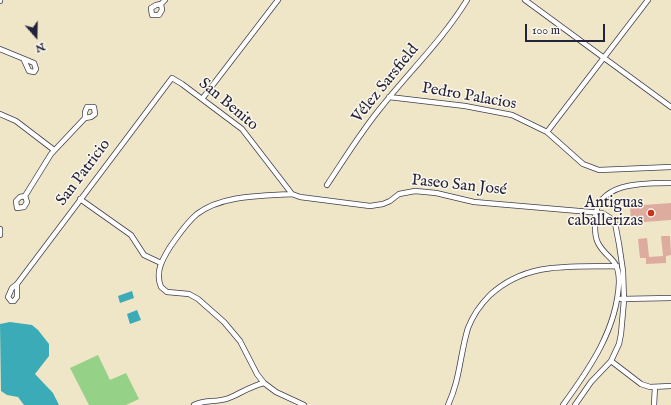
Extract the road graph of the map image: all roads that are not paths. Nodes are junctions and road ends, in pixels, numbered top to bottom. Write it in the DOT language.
graph roads {
  1 [pos="278,0"];
  2 [pos="466,0"];
  3 [pos="525,0"];
  4 [pos="648,0"];
  5 [pos="0,49"];
  6 [pos="604,58"];
  7 [pos="24,60"];
  8 [pos="172,78"];
  9 [pos="389,97"];
  10 [pos="202,99"];
  11 [pos="671,108"];
  12 [pos="0,114"];
  13 [pos="85,118"];
  14 [pos="547,132"];
  15 [pos="54,150"];
  16 [pos="671,167"];
  17 [pos="671,183"];
  18 [pos="327,185"];
  19 [pos="292,194"];
  20 [pos="25,196"];
  21 [pos="80,199"];
  22 [pos="596,213"];
  23 [pos="0,229"];
  24 [pos="0,235"];
  25 [pos="161,263"];
  26 [pos="617,266"];
  27 [pos="17,284"];
  28 [pos="617,298"];
  29 [pos="671,298"];
  30 [pos="624,300"];
  31 [pos="611,361"];
  32 [pos="264,383"];
  33 [pos="671,386"];
  34 [pos="655,387"];
  35 [pos="194,405"];
  36 [pos="304,405"];
  37 [pos="448,405"];
  38 [pos="563,405"];
  39 [pos="575,405"];
  40 [pos="654,405"];
  1 -- 10 [label="street"];
  2 -- 9 [label="street, Vélez Sarsfield"];
  3 -- 6 [label="street"];
  4 -- 6 [label="street"];
  5 -- 7 [label="street"];
  6 -- 11 [label="street"];
  6 -- 14 [label="street"];
  8 -- 10 [label="street, San Benito"];
  8 -- 21 [label="street, San Patricio"];
  9 -- 14 [label="street, Pedro Palacios"];
  9 -- 18 [label="street, Vélez Sarsfield"];
  10 -- 19 [label="street, San Benito"];
  12 -- 15 [label="street"];
  13 -- 15 [label="street"];
  14 -- 16 [label="street, Pedro Palacios"];
  15 -- 20 [label="street"];
  17 -- 22 [label="street"];
  19 -- 22 [label="street, Paseo San José"];
  19 -- 25 [label="street, Paseo San José"];
  21 -- 25 [label="street"];
  21 -- 27 [label="street, San Patricio"];
  22 -- 26 [label="street"];
  22 -- 30 [label="street, Paseo San José"];
  23 -- 24 [label="street"];
  25 -- 32 [label="street"];
  26 -- 28 [label="street"];
  26 -- 37 [label="street"];
  28 -- 30 [label="street"];
  28 -- 38 [label="street"];
  29 -- 30 [label="street"];
  30 -- 31 [label="street"];
  31 -- 34 [label="street"];
  31 -- 39 [label="street"];
  32 -- 35 [label="street"];
  32 -- 36 [label="street"];
  33 -- 34 [label="street"];
  34 -- 40 [label="street"];
}
